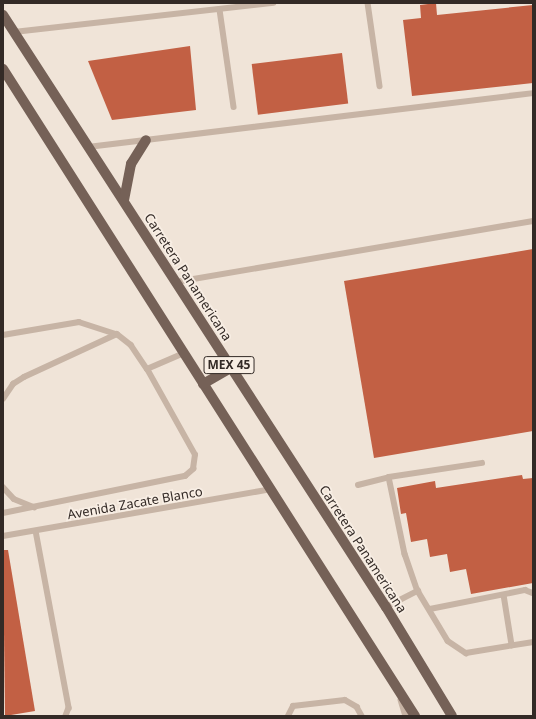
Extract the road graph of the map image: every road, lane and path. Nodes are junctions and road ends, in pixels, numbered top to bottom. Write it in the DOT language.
graph roads {
  1 [pos="272,3"];
  2 [pos="368,3"];
  3 [pos="220,10"];
  4 [pos="3,15"];
  5 [pos="14,32"];
  6 [pos="3,69"];
  7 [pos="380,86"];
  8 [pos="533,93"];
  9 [pos="234,107"];
  10 [pos="146,140"];
  11 [pos="88,147"];
  12 [pos="124,200"];
  13 [pos="533,221"];
  14 [pos="176,282"];
  15 [pos="117,334"];
  16 [pos="3,335"];
  17 [pos="184,353"];
  18 [pos="231,368"];
  19 [pos="148,369"];
  20 [pos="203,384"];
  21 [pos="3,399"];
  22 [pos="482,463"];
  23 [pos="389,477"];
  24 [pos="358,485"];
  25 [pos="3,488"];
  26 [pos="271,490"];
  27 [pos="40,508"];
  28 [pos="3,513"];
  29 [pos="36,531"];
  30 [pos="3,536"];
  31 [pos="418,591"];
  32 [pos="533,593"];
  33 [pos="504,595"];
  34 [pos="386,607"];
  35 [pos="430,609"];
  36 [pos="533,642"];
  37 [pos="512,645"];
  38 [pos="398,690"];
  39 [pos="66,716"];
  40 [pos="288,716"];
  41 [pos="362,716"];
  42 [pos="406,716"];
  43 [pos="416,716"];
  44 [pos="452,716"];
  1 -- 3 [label="lane"];
  2 -- 7 [label="lane"];
  3 -- 5 [label="lane"];
  3 -- 9 [label="lane"];
  4 -- 5 [label="main road, Carretera Panamericana / MEX 45"];
  5 -- 11 [label="main road, Carretera Panamericana / MEX 45"];
  6 -- 17 [label="main road, MEX 45"];
  8 -- 10 [label="lane"];
  10 -- 11 [label="lane"];
  10 -- 12 [label="main road"];
  11 -- 12 [label="main road, Carretera Panamericana / MEX 45"];
  12 -- 14 [label="main road, Carretera Panamericana / MEX 45"];
  13 -- 14 [label="lane"];
  14 -- 18 [label="main road, Carretera Panamericana / MEX 45"];
  15 -- 16 [label="lane"];
  15 -- 19 [label="lane"];
  15 -- 21 [label="lane"];
  17 -- 19 [label="lane"];
  17 -- 20 [label="main road, MEX 45"];
  18 -- 20 [label="main road"];
  18 -- 34 [label="main road, Carretera Panamericana / MEX 45"];
  19 -- 27 [label="lane"];
  20 -- 26 [label="main road, MEX 45"];
  22 -- 23 [label="lane"];
  23 -- 24 [label="lane"];
  23 -- 31 [label="lane"];
  25 -- 27 [label="lane"];
  26 -- 29 [label="lane, Avenida Zacate Blanco"];
  26 -- 38 [label="main road, MEX 45"];
  27 -- 28 [label="lane"];
  29 -- 30 [label="lane, Avenida Zacate Blanco"];
  29 -- 39 [label="lane"];
  31 -- 34 [label="lane"];
  31 -- 35 [label="lane"];
  32 -- 33 [label="lane"];
  33 -- 35 [label="lane"];
  33 -- 37 [label="lane"];
  34 -- 44 [label="main road, Carretera Panamericana / MEX 45"];
  35 -- 37 [label="lane"];
  36 -- 37 [label="lane"];
  38 -- 42 [label="lane"];
  38 -- 43 [label="main road, MEX 45"];
  40 -- 41 [label="lane"];
}
